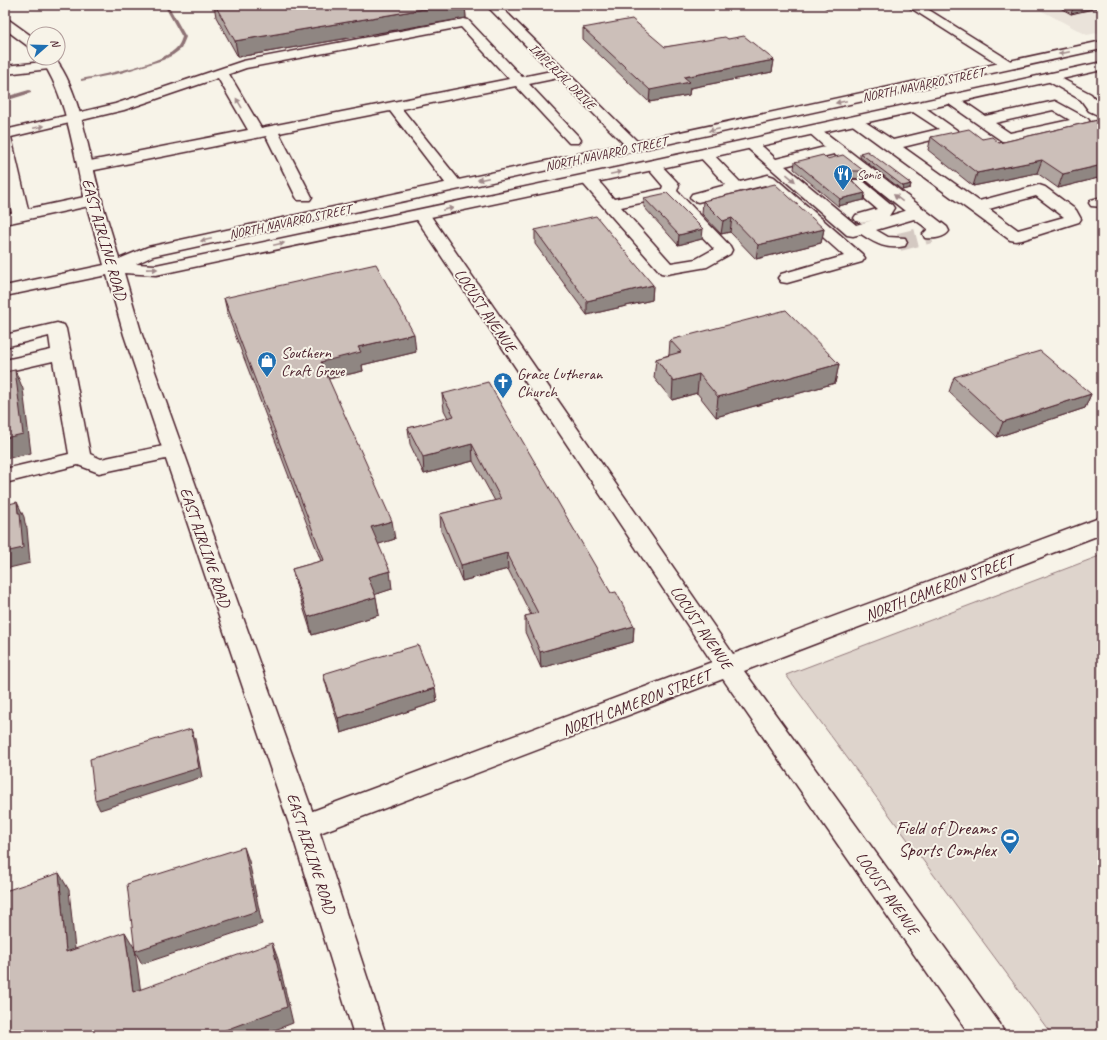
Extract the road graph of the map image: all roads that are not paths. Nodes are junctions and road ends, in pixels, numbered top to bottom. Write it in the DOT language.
graph roads {
  1 [pos="492,5"];
  2 [pos="912,5"];
  3 [pos="8,27"];
  4 [pos="26,39"];
  5 [pos="1102,44"];
  6 [pos="1102,57"];
  7 [pos="1010,65"];
  8 [pos="26,66"];
  9 [pos="53,66"];
  10 [pos="1102,66"];
  11 [pos="5,70"];
  12 [pos="221,72"];
  13 [pos="561,73"];
  14 [pos="1051,77"];
  15 [pos="519,81"];
  16 [pos="1102,94"];
  17 [pos="1086,97"];
  18 [pos="951,99"];
  19 [pos="393,106"];
  20 [pos="915,107"];
  21 [pos="1102,113"];
  22 [pos="73,117"];
  23 [pos="854,121"];
  24 [pos="983,121"];
  25 [pos="813,130"];
  26 [pos="264,132"];
  27 [pos="5,134"];
  28 [pos="5,139"];
  29 [pos="574,140"];
  30 [pos="750,144"];
  31 [pos="891,145"];
  32 [pos="635,147"];
  33 [pos="838,151"];
  34 [pos="705,154"];
  35 [pos="773,164"];
  36 [pos="653,166"];
  37 [pos="85,167"];
  38 [pos="587,180"];
  39 [pos="455,185"];
  40 [pos="737,187"];
  41 [pos="669,192"];
  42 [pos="304,197"];
  43 [pos="698,197"];
  44 [pos="94,200"];
  45 [pos="609,205"];
  46 [pos="976,207"];
  47 [pos="917,212"];
  48 [pos="21,215"];
  49 [pos="422,215"];
  50 [pos="5,219"];
  51 [pos="843,223"];
  52 [pos="863,228"];
  53 [pos="931,234"];
  54 [pos="899,242"];
  55 [pos="113,268"];
  56 [pos="787,278"];
  57 [pos="5,292"];
  58 [pos="5,341"];
  59 [pos="61,353"];
  60 [pos="5,366"];
  61 [pos="173,451"];
  62 [pos="80,458"];
  63 [pos="5,476"];
  64 [pos="1102,525"];
  65 [pos="728,667"];
  66 [pos="304,827"];
  67 [pos="370,1035"];
  68 [pos="989,1035"];
  1 -- 13 [label="main road, IMPERIAL DRIVE"];
  2 -- 7 [label="main road"];
  3 -- 4 [label="main road"];
  5 -- 7 [label="main road, NORTH NAVARRO STREET, one-way"];
  6 -- 14 [label="main road"];
  7 -- 32 [label="main road, NORTH NAVARRO STREET, one-way"];
  8 -- 11 [label="main road"];
  9 -- 22 [label="main road, EAST AIRLINE ROAD"];
  10 -- 14 [label="main road, NORTH NAVARRO STREET"];
  12 -- 15 [label="main road"];
  12 -- 22 [label="main road"];
  26 -- 12 [label="main road, one-way"];
  13 -- 15 [label="main road"];
  13 -- 32 [label="main road, IMPERIAL DRIVE"];
  14 -- 17 [label="main road"];
  14 -- 18 [label="main road, NORTH NAVARRO STREET"];
  15 -- 19 [label="main road"];
  15 -- 29 [label="main road"];
  16 -- 17 [label="main road"];
  17 -- 21 [label="main road"];
  18 -- 20 [label="main road, NORTH NAVARRO STREET"];
  18 -- 24 [label="main road"];
  19 -- 26 [label="main road"];
  19 -- 39 [label="main road"];
  20 -- 23 [label="main road, NORTH NAVARRO STREET"];
  20 -- 31 [label="main road"];
  27 -- 22 [label="main road, one-way"];
  22 -- 37 [label="main road, EAST AIRLINE ROAD"];
  23 -- 25 [label="main road, NORTH NAVARRO STREET"];
  23 -- 31 [label="main road"];
  24 -- 24 [label="main road"];
  25 -- 30 [label="main road, NORTH NAVARRO STREET"];
  25 -- 33 [label="main road"];
  26 -- 37 [label="main road"];
  26 -- 42 [label="main road"];
  28 -- 48 [label="main road"];
  30 -- 34 [label="main road, NORTH NAVARRO STREET"];
  30 -- 35 [label="main road"];
  31 -- 46 [label="main road"];
  32 -- 39 [label="main road, NORTH NAVARRO STREET, one-way"];
  33 -- 35 [label="main road"];
  47 -- 33 [label="main road, one-way"];
  33 -- 51 [label="main road"];
  34 -- 36 [label="main road, NORTH NAVARRO STREET"];
  34 -- 40 [label="main road"];
  35 -- 51 [label="main road, one-way"];
  38 -- 36 [label="main road, NORTH NAVARRO STREET, one-way"];
  36 -- 41 [label="main road"];
  37 -- 44 [label="main road, EAST AIRLINE ROAD"];
  38 -- 45 [label="main road"];
  49 -- 38 [label="main road, NORTH NAVARRO STREET, one-way"];
  39 -- 55 [label="main road, NORTH NAVARRO STREET, one-way"];
  40 -- 43 [label="main road"];
  40 -- 56 [label="main road"];
  41 -- 45 [label="main road"];
  41 -- 45 [label="main road"];
  44 -- 48 [label="main road"];
  44 -- 55 [label="main road, EAST AIRLINE ROAD"];
  46 -- 46 [label="main road"];
  47 -- 52 [label="main road"];
  47 -- 53 [label="main road"];
  48 -- 50 [label="main road"];
  55 -- 49 [label="main road, NORTH NAVARRO STREET, one-way"];
  49 -- 65 [label="main road, LOCUST AVENUE"];
  51 -- 52 [label="main road"];
  52 -- 54 [label="main road"];
  55 -- 57 [label="main road, NORTH NAVARRO STREET"];
  55 -- 61 [label="main road, EAST AIRLINE ROAD"];
  58 -- 59 [label="main road"];
  59 -- 60 [label="main road"];
  59 -- 62 [label="main road"];
  61 -- 62 [label="main road"];
  61 -- 66 [label="main road, EAST AIRLINE ROAD"];
  62 -- 63 [label="main road"];
  64 -- 65 [label="main road, NORTH CAMERON STREET"];
  65 -- 66 [label="main road, NORTH CAMERON STREET"];
  65 -- 68 [label="main road, LOCUST AVENUE"];
  66 -- 67 [label="main road, EAST AIRLINE ROAD"];
}
